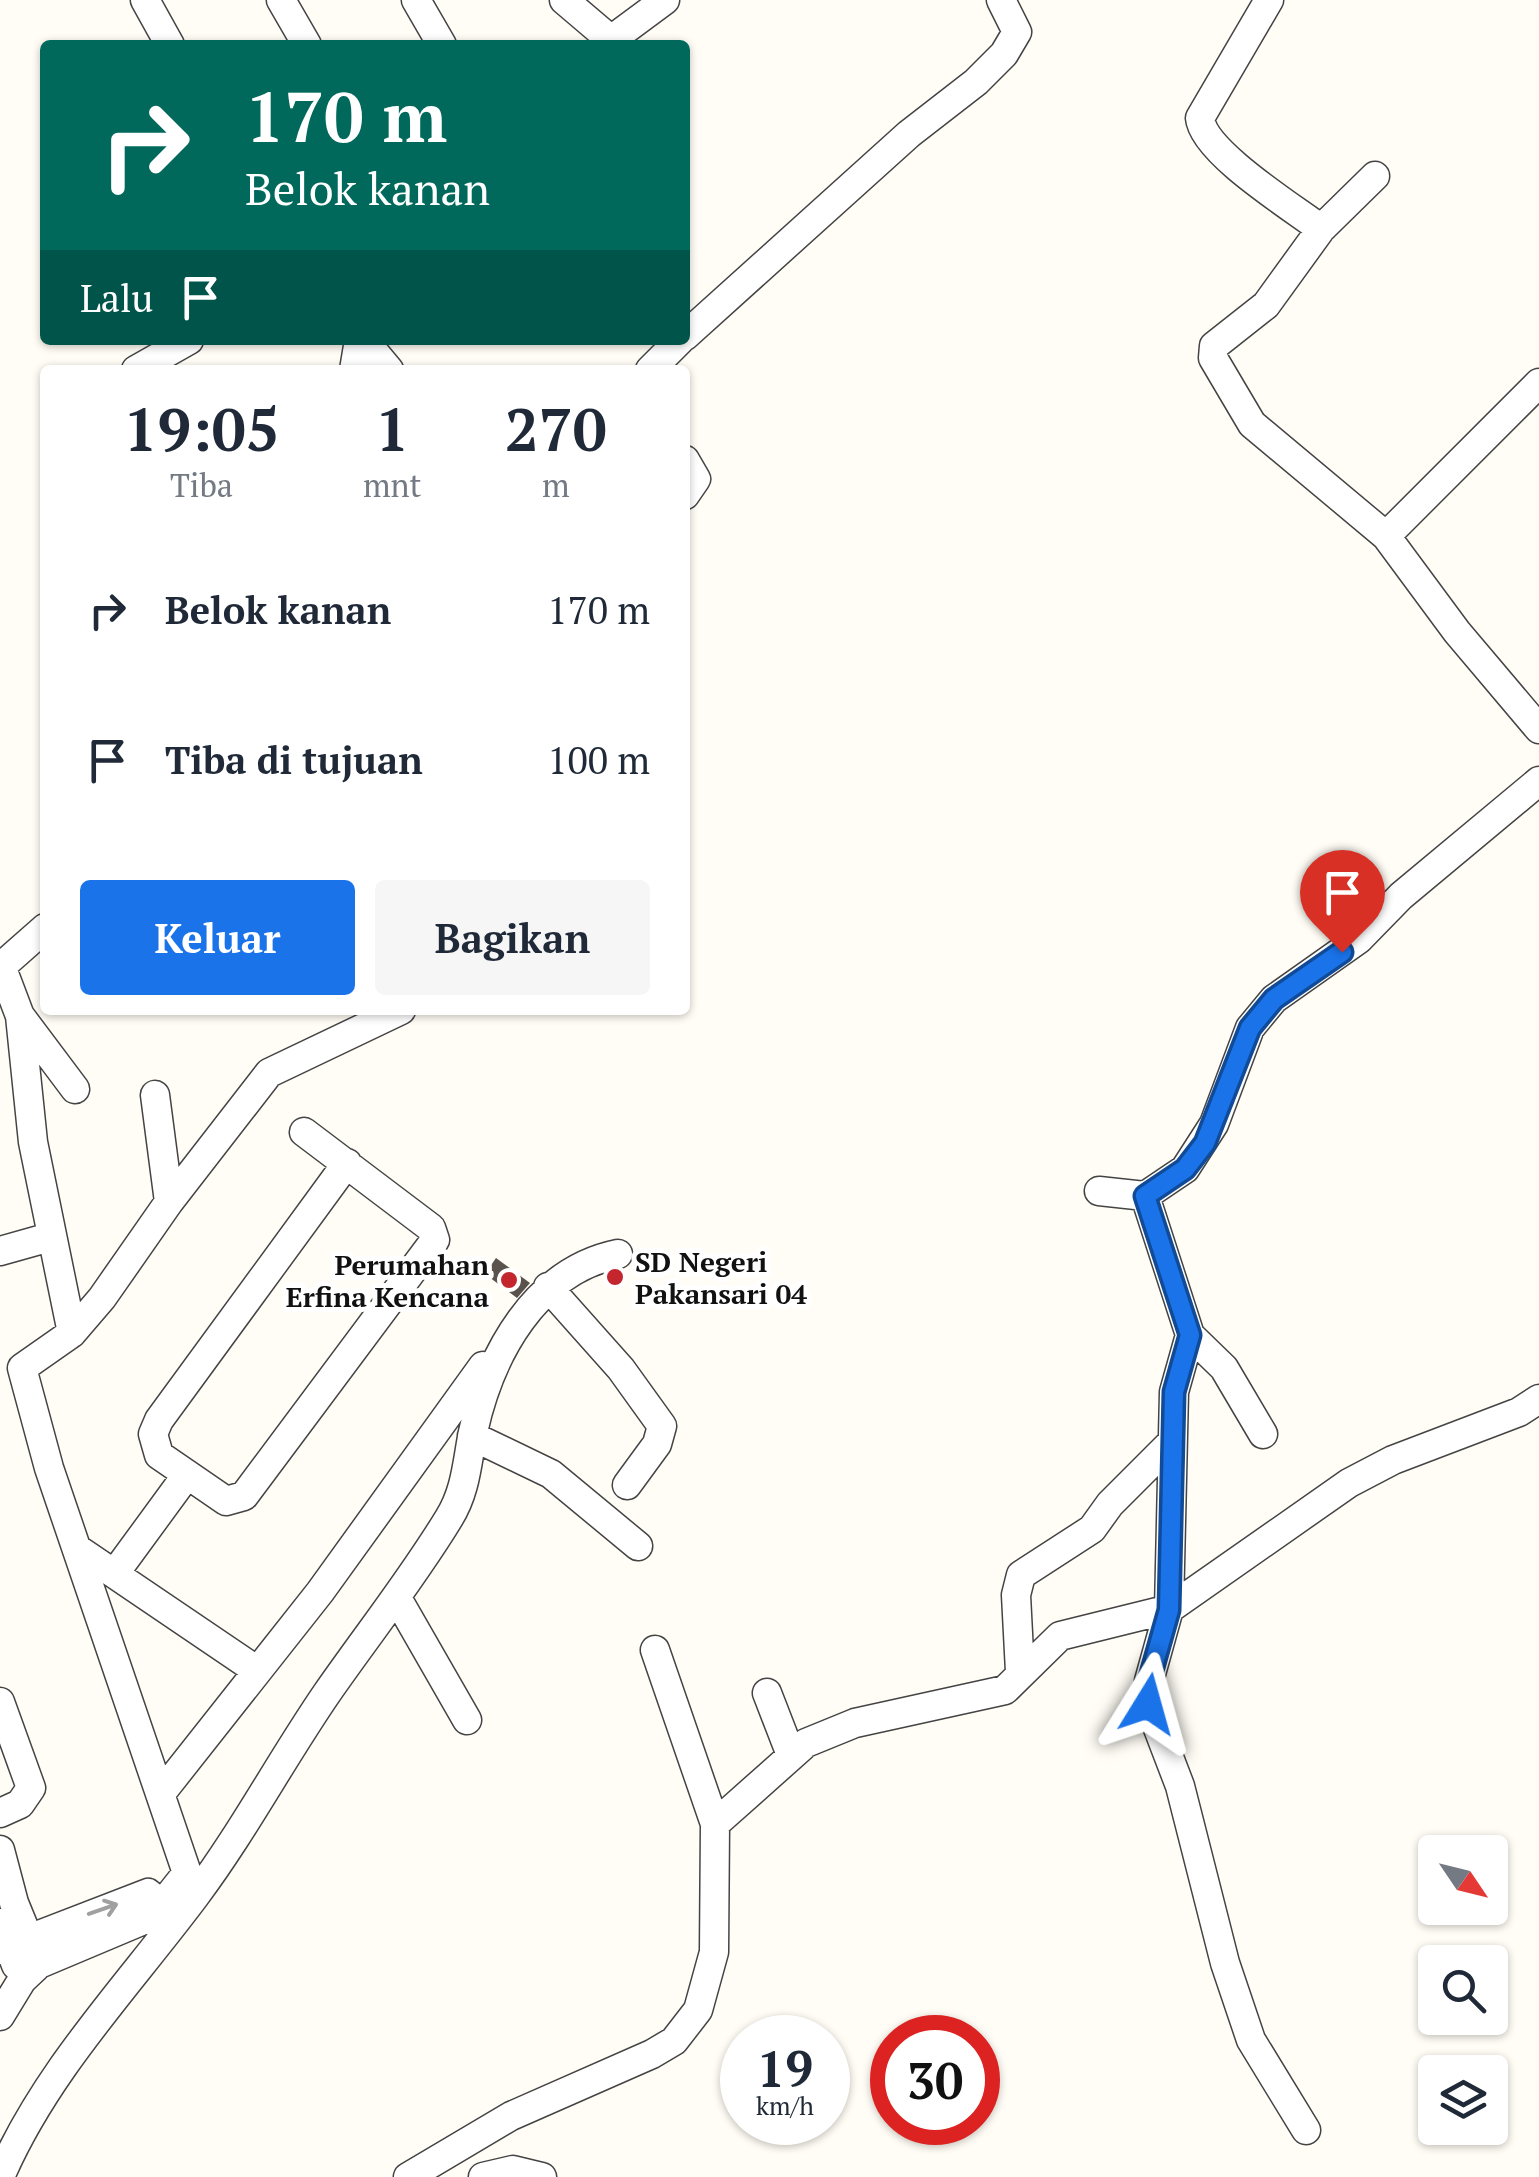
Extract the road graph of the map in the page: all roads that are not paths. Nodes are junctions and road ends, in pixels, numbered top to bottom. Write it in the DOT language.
graph roads {
  1 [pos="145,0"];
  2 [pos="281,0"];
  3 [pos="416,0"];
  4 [pos="564,0"];
  5 [pos="665,0"];
  6 [pos="1001,0"];
  7 [pos="1269,0"];
  8 [pos="167,40"];
  9 [pos="304,40"];
  10 [pos="439,40"];
  11 [pos="1375,176"];
  12 [pos="1320,229"];
  13 [pos="690,332"];
  14 [pos="180,345"];
  15 [pos="366,345"];
  16 [pos="676,345"];
  17 [pos="145,365"];
  18 [pos="384,365"];
  19 [pos="655,365"];
  20 [pos="1539,383"];
  21 [pos="1386,536"];
  22 [pos="1539,730"];
  23 [pos="1539,781"];
  24 [pos="40,932"];
  25 [pos="1,964"];
  26 [pos="390,1015"];
  27 [pos="20,1016"];
  28 [pos="75,1089"];
  29 [pos="154,1095"];
  30 [pos="304,1132"];
  31 [pos="347,1164"];
  32 [pos="1099,1192"];
  33 [pos="1145,1196"];
  34 [pos="168,1202"];
  35 [pos="50,1236"];
  36 [pos="0,1252"];
  37 [pos="618,1254"];
  38 [pos="544,1284"];
  39 [pos="72,1334"];
  40 [pos="1190,1335"];
  41 [pos="11,1371"];
  42 [pos="1539,1399"];
  43 [pos="1263,1434"];
  44 [pos="472,1436"];
  45 [pos="1171,1443"];
  46 [pos="186,1476"];
  47 [pos="626,1484"];
  48 [pos="638,1546"];
  49 [pos="79,1550"];
  50 [pos="115,1572"];
  51 [pos="397,1598"];
  52 [pos="1169,1610"];
  53 [pos="654,1650"];
  54 [pos="256,1670"];
  55 [pos="1020,1672"];
  56 [pos="767,1693"];
  57 [pos="0,1702"];
  58 [pos="467,1720"];
  59 [pos="792,1755"];
  60 [pos="162,1792"];
  61 [pos="0,1813"];
  62 [pos="715,1824"];
  63 [pos="0,1850"];
  64 [pos="16,1951"];
  65 [pos="0,2016"];
  66 [pos="1306,2130"];
  67 [pos="0,2177"];
  68 [pos="408,2177"];
  69 [pos="483,2177"];
  70 [pos="542,2177"];
  1 -- 8 [label="street"];
  2 -- 9 [label="street"];
  3 -- 10 [label="street"];
  4 -- 5 [label="street"];
  6 -- 13 [label="street"];
  7 -- 12 [label="street"];
  11 -- 12 [label="street"];
  12 -- 21 [label="street"];
  14 -- 17 [label="street"];
  15 -- 18 [label="street"];
  16 -- 19 [label="street"];
  20 -- 21 [label="street"];
  21 -- 22 [label="street"];
  23 -- 33 [label="street"];
  24 -- 25 [label="street"];
  25 -- 27 [label="street"];
  26 -- 34 [label="street"];
  27 -- 28 [label="street"];
  27 -- 35 [label="street"];
  29 -- 34 [label="street"];
  30 -- 31 [label="street"];
  31 -- 46 [label="street"];
  31 -- 46 [label="street"];
  32 -- 33 [label="street"];
  33 -- 40 [label="street"];
  34 -- 39 [label="street"];
  35 -- 36 [label="street"];
  35 -- 39 [label="street"];
  37 -- 38 [label="street"];
  38 -- 44 [label="street"];
  38 -- 47 [label="street"];
  38 -- 54 [label="street"];
  39 -- 41 [label="street"];
  40 -- 43 [label="street"];
  40 -- 45 [label="street"];
  41 -- 49 [label="street"];
  42 -- 52 [label="street"];
  44 -- 48 [label="street"];
  44 -- 51 [label="street"];
  45 -- 52 [label="street"];
  45 -- 55 [label="street"];
  46 -- 50 [label="street"];
  49 -- 50 [label="street"];
  49 -- 60 [label="street"];
  50 -- 54 [label="street"];
  51 -- 58 [label="street"];
  51 -- 67 [label="street"];
  52 -- 55 [label="street"];
  52 -- 66 [label="street"];
  53 -- 62 [label="street"];
  54 -- 60 [label="street"];
  55 -- 59 [label="street"];
  56 -- 59 [label="street"];
  57 -- 61 [label="street"];
  59 -- 62 [label="street"];
  60 -- 64 [label="street"];
  62 -- 68 [label="street"];
  63 -- 64 [label="street"];
  64 -- 65 [label="street"];
  69 -- 70 [label="street"];
}
